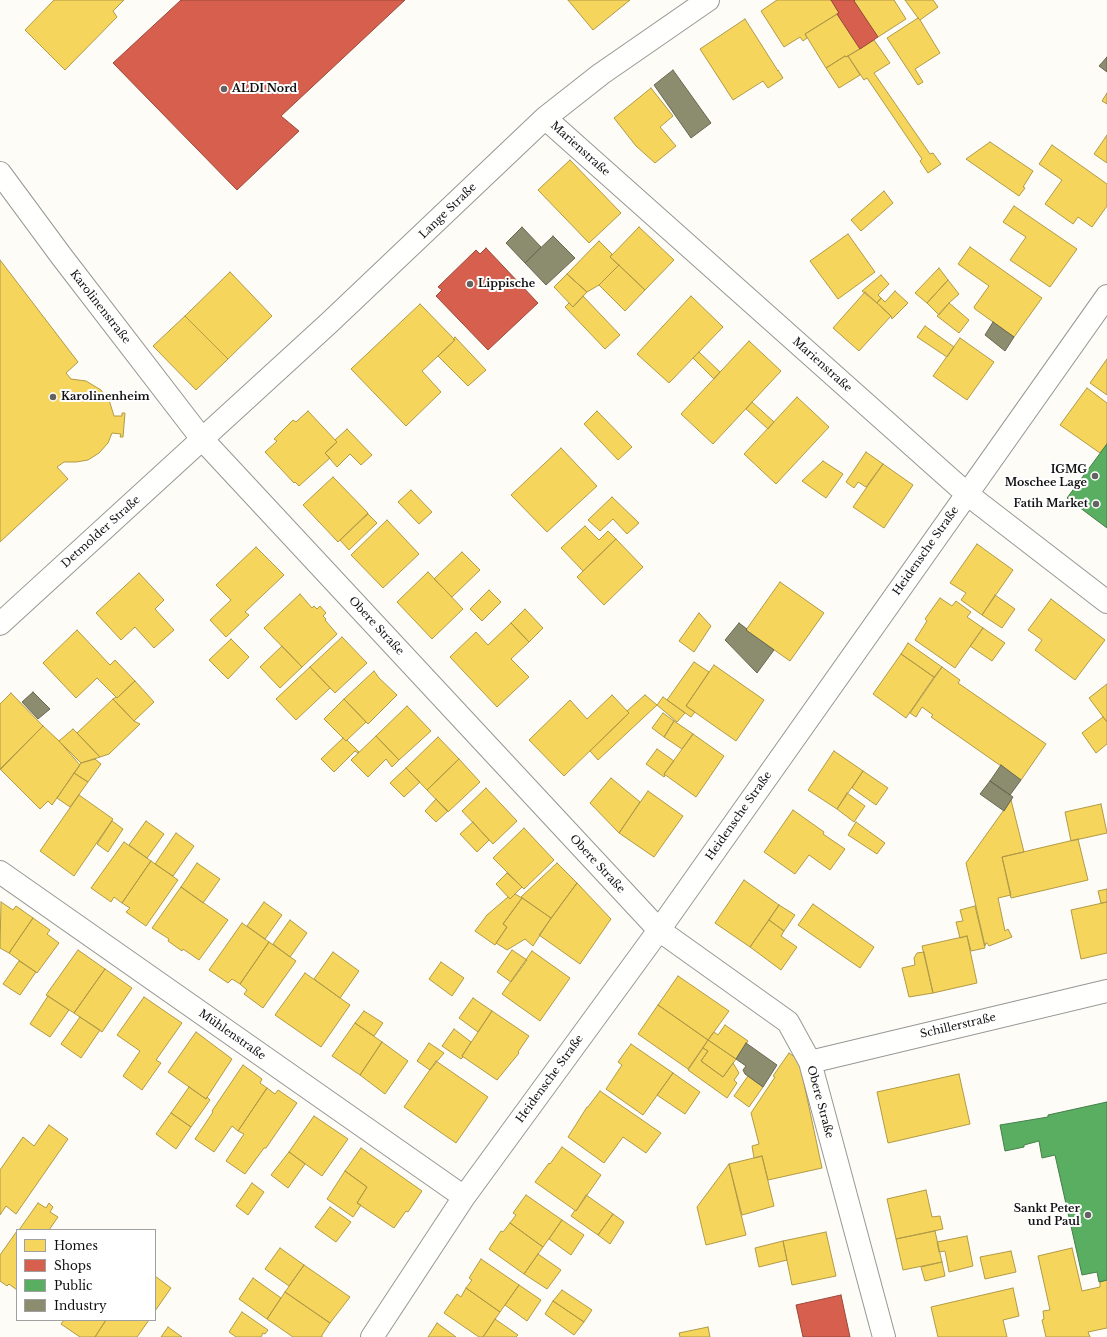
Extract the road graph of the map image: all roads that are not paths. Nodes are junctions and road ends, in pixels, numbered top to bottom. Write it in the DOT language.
graph roads {
  1 [pos="708,0"];
  2 [pos="545,118"];
  3 [pos="0,173"];
  4 [pos="1107,296"];
  5 [pos="202,439"];
  6 [pos="967,494"];
  7 [pos="1107,602"];
  8 [pos="0,624"];
  9 [pos="0,872"];
  10 [pos="658,930"];
  11 [pos="1107,991"];
  12 [pos="810,1062"];
  13 [pos="464,1197"];
  14 [pos="372,1337"];
  15 [pos="884,1337"];
  1 -- 2 [label="street, Lange Straße"];
  2 -- 5 [label="street, Lange Straße"];
  2 -- 6 [label="street, Marienstraße"];
  3 -- 5 [label="street, Karolinenstraße"];
  4 -- 6 [label="street, Heidensche Straße"];
  5 -- 8 [label="street, Detmolder Straße"];
  5 -- 10 [label="street, Obere Straße"];
  6 -- 7 [label="street, Marienstraße"];
  6 -- 10 [label="street, Heidensche Straße"];
  9 -- 13 [label="street, Mühlenstraße"];
  10 -- 12 [label="street, Obere Straße"];
  10 -- 13 [label="street, Heidensche Straße"];
  11 -- 12 [label="street, Schillerstraße"];
  12 -- 15 [label="street, Obere Straße"];
  13 -- 14 [label="street, Heidensche Straße"];
}
